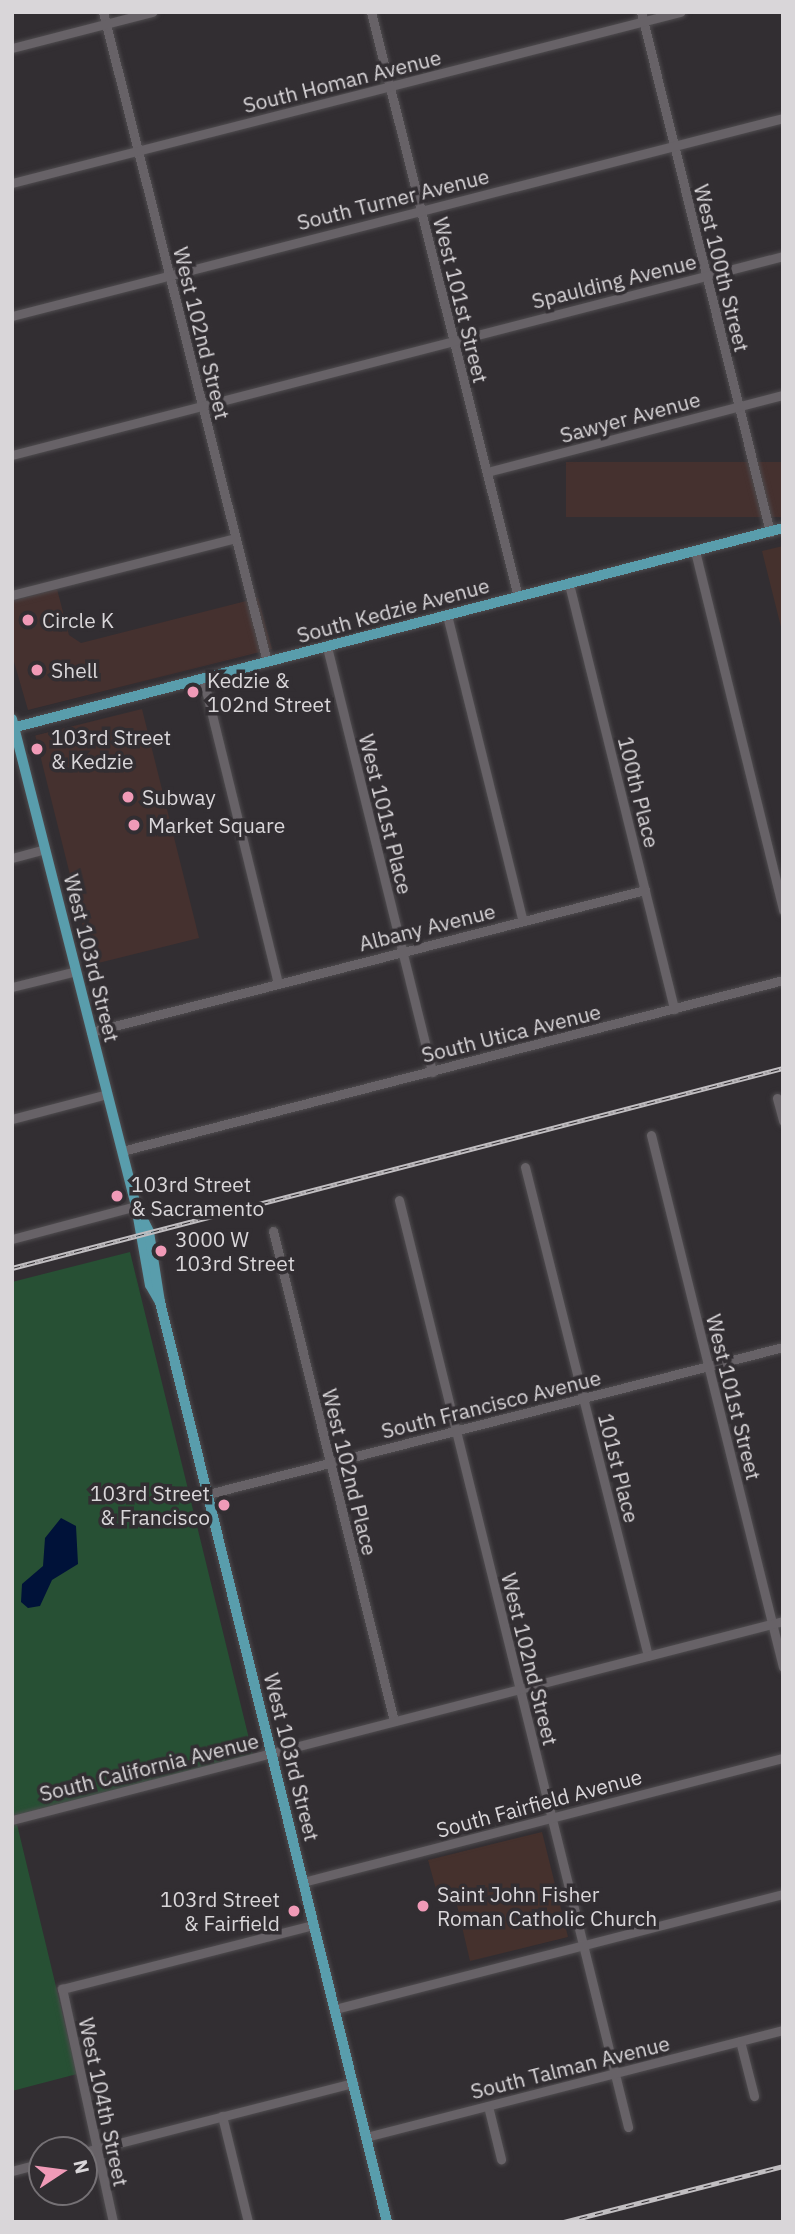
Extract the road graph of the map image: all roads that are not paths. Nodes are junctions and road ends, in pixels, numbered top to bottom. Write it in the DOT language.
graph roads {
  1 [pos="103,12"];
  2 [pos="152,12"];
  3 [pos="371,12"];
  4 [pos="680,12"];
  5 [pos="642,17"];
  6 [pos="106,24"];
  7 [pos="12,48"];
  8 [pos="390,87"];
  9 [pos="783,118"];
  10 [pos="674,146"];
  11 [pos="138,151"];
  12 [pos="12,183"];
  13 [pos="421,210"];
  14 [pos="783,256"];
  15 [pos="169,275"];
  16 [pos="706,275"];
  17 [pos="12,316"];
  18 [pos="453,340"];
  19 [pos="783,395"];
  20 [pos="202,406"];
  21 [pos="739,407"];
  22 [pos="12,455"];
  23 [pos="486,472"];
  24 [pos="783,528"];
  25 [pos="770,532"];
  26 [pos="235,538"];
  27 [pos="695,551"];
  28 [pos="569,584"];
  29 [pos="12,594"];
  30 [pos="518,597"];
  31 [pos="447,615"];
  32 [pos="327,647"];
  33 [pos="267,662"];
  34 [pos="203,678"];
  35 [pos="13,725"];
  36 [pos="45,849"];
  37 [pos="12,858"];
  38 [pos="645,890"];
  39 [pos="783,910"];
  40 [pos="523,921"];
  41 [pos="402,951"];
  42 [pos="76,971"];
  43 [pos="783,980"];
  44 [pos="278,983"];
  45 [pos="12,987"];
  46 [pos="674,1009"];
  47 [pos="91,1032"];
  48 [pos="432,1072"];
  49 [pos="107,1094"];
  50 [pos="777,1098"];
  51 [pos="12,1119"];
  52 [pos="783,1121"];
  53 [pos="651,1135"];
  54 [pos="122,1151"];
  55 [pos="525,1167"];
  56 [pos="399,1200"];
  57 [pos="136,1206"];
  58 [pos="273,1231"];
  59 [pos="12,1238"];
  60 [pos="783,1347"];
  61 [pos="708,1366"];
  62 [pos="583,1398"];
  63 [pos="456,1431"];
  64 [pos="330,1463"];
  65 [pos="208,1494"];
  66 [pos="783,1621"];
  67 [pos="772,1624"];
  68 [pos="648,1656"];
  69 [pos="783,1667"];
  70 [pos="520,1689"];
  71 [pos="394,1721"];
  72 [pos="272,1754"];
  73 [pos="783,1758"];
  74 [pos="551,1817"];
  75 [pos="12,1820"];
  76 [pos="303,1882"];
  77 [pos="783,1894"];
  78 [pos="314,1925"];
  79 [pos="583,1945"];
  80 [pos="335,2009"];
  81 [pos="783,2030"];
  82 [pos="740,2041"];
  83 [pos="615,2073"];
  84 [pos="353,2082"];
  85 [pos="754,2096"];
  86 [pos="488,2106"];
  87 [pos="222,2116"];
  88 [pos="628,2127"];
  89 [pos="92,2136"];
  90 [pos="366,2137"];
  91 [pos="98,2148"];
  92 [pos="501,2159"];
  93 [pos="98,2161"];
  94 [pos="113,2222"];
  95 [pos="248,2222"];
  96 [pos="387,2222"];
  1 -- 6 [label="street, West 102nd Street"];
  2 -- 6 [label="street"];
  3 -- 8 [label="street, West 101st Street"];
  4 -- 5 [label="street, South Homan Avenue"];
  5 -- 8 [label="street, South Homan Avenue"];
  5 -- 10 [label="street, West 100th Street"];
  6 -- 7 [label="street"];
  6 -- 11 [label="street, West 102nd Street"];
  8 -- 11 [label="street, South Homan Avenue"];
  8 -- 13 [label="street, West 101st Street"];
  9 -- 10 [label="street, South Turner Avenue"];
  10 -- 13 [label="street, South Turner Avenue"];
  10 -- 16 [label="street, West 100th Street"];
  11 -- 12 [label="street, South Homan Avenue"];
  11 -- 15 [label="street, West 102nd Street"];
  13 -- 15 [label="street, South Turner Avenue"];
  13 -- 18 [label="street, West 101st Street"];
  14 -- 16 [label="street, Spaulding Avenue"];
  15 -- 17 [label="street, South Turner Avenue"];
  15 -- 20 [label="street, West 102nd Street"];
  16 -- 18 [label="street, Spaulding Avenue"];
  16 -- 21 [label="street, West 100th Street"];
  18 -- 20 [label="street, Spaulding Avenue"];
  18 -- 23 [label="street, West 101st Street"];
  19 -- 21 [label="street, Sawyer Avenue"];
  20 -- 22 [label="street, Spaulding Avenue"];
  20 -- 26 [label="street, West 102nd Street"];
  21 -- 23 [label="street, Sawyer Avenue"];
  21 -- 25 [label="street, West 100th Street"];
  23 -- 30 [label="street, West 101st Street"];
  24 -- 25 [label="main road, South Kedzie Avenue"];
  25 -- 27 [label="main road, South Kedzie Avenue"];
  26 -- 29 [label="street"];
  26 -- 33 [label="street, West 102nd Street"];
  27 -- 28 [label="main road, South Kedzie Avenue"];
  27 -- 39 [label="street"];
  28 -- 30 [label="main road, South Kedzie Avenue"];
  28 -- 38 [label="street, 100th Place"];
  30 -- 31 [label="main road, South Kedzie Avenue"];
  31 -- 32 [label="main road, South Kedzie Avenue"];
  31 -- 40 [label="street"];
  32 -- 33 [label="main road, South Kedzie Avenue"];
  32 -- 41 [label="street, West 101st Place"];
  33 -- 34 [label="main road, South Kedzie Avenue"];
  34 -- 35 [label="main road, South Kedzie Avenue"];
  34 -- 44 [label="street"];
  35 -- 36 [label="main road, West 103rd Street"];
  36 -- 37 [label="street"];
  36 -- 42 [label="main road, West 103rd Street"];
  38 -- 40 [label="street, Albany Avenue"];
  38 -- 46 [label="street, 100th Place"];
  40 -- 41 [label="street, Albany Avenue"];
  41 -- 44 [label="street, Albany Avenue"];
  41 -- 48 [label="street, West 101st Place"];
  42 -- 45 [label="street"];
  42 -- 47 [label="main road, West 103rd Street"];
  43 -- 46 [label="street, South Utica Avenue"];
  44 -- 47 [label="street, Albany Avenue"];
  46 -- 48 [label="street, South Utica Avenue"];
  47 -- 49 [label="main road, West 103rd Street"];
  48 -- 54 [label="street, South Utica Avenue"];
  49 -- 51 [label="street"];
  49 -- 54 [label="main road, West 103rd Street"];
  50 -- 52 [label="street"];
  53 -- 61 [label="street, West 101st Street"];
  54 -- 57 [label="main road, West 103rd Street"];
  55 -- 62 [label="street, 101st Place"];
  56 -- 63 [label="street, West 102nd Street"];
  57 -- 59 [label="street"];
  57 -- 65 [label="main road, West 103rd Street"];
  58 -- 64 [label="street, West 102nd Place"];
  60 -- 61 [label="street, South Francisco Avenue"];
  61 -- 62 [label="street, South Francisco Avenue"];
  61 -- 67 [label="street, West 101st Street"];
  62 -- 63 [label="street, South Francisco Avenue"];
  62 -- 68 [label="street, 101st Place"];
  63 -- 64 [label="street, South Francisco Avenue"];
  63 -- 70 [label="street, West 102nd Street"];
  64 -- 65 [label="street, South Francisco Avenue"];
  64 -- 71 [label="street, West 102nd Place"];
  65 -- 72 [label="main road, West 103rd Street"];
  66 -- 67 [label="street, South California Avenue"];
  67 -- 68 [label="street, South California Avenue"];
  67 -- 69 [label="street, West 101st Street"];
  68 -- 70 [label="street, South California Avenue"];
  70 -- 71 [label="street, South California Avenue"];
  70 -- 74 [label="street, West 102nd Street"];
  71 -- 72 [label="street, South California Avenue"];
  72 -- 75 [label="street, South California Avenue"];
  72 -- 76 [label="main road, West 103rd Street"];
  73 -- 74 [label="street, South Fairfield Avenue"];
  74 -- 76 [label="street, South Fairfield Avenue"];
  74 -- 79 [label="street, West 102nd Street"];
  76 -- 78 [label="main road, West 103rd Street"];
  77 -- 79 [label="street"];
  78 -- 80 [label="main road, West 103rd Street"];
  78 -- 89 [label="street, West 104th Street"];
  79 -- 80 [label="street"];
  79 -- 83 [label="street, West 102nd Street"];
  80 -- 84 [label="main road, West 103rd Street"];
  81 -- 82 [label="street, South Talman Avenue"];
  82 -- 83 [label="street, South Talman Avenue"];
  82 -- 85 [label="street"];
  83 -- 86 [label="street, South Talman Avenue"];
  83 -- 88 [label="street, West 102nd Street"];
  84 -- 87 [label="street"];
  84 -- 90 [label="main road, West 103rd Street"];
  86 -- 90 [label="street, South Talman Avenue"];
  86 -- 92 [label="street"];
  87 -- 91 [label="street"];
  87 -- 95 [label="street"];
  90 -- 96 [label="main road, West 103rd Street"];
  93 -- 94 [label="street, West 104th Street"];
}
